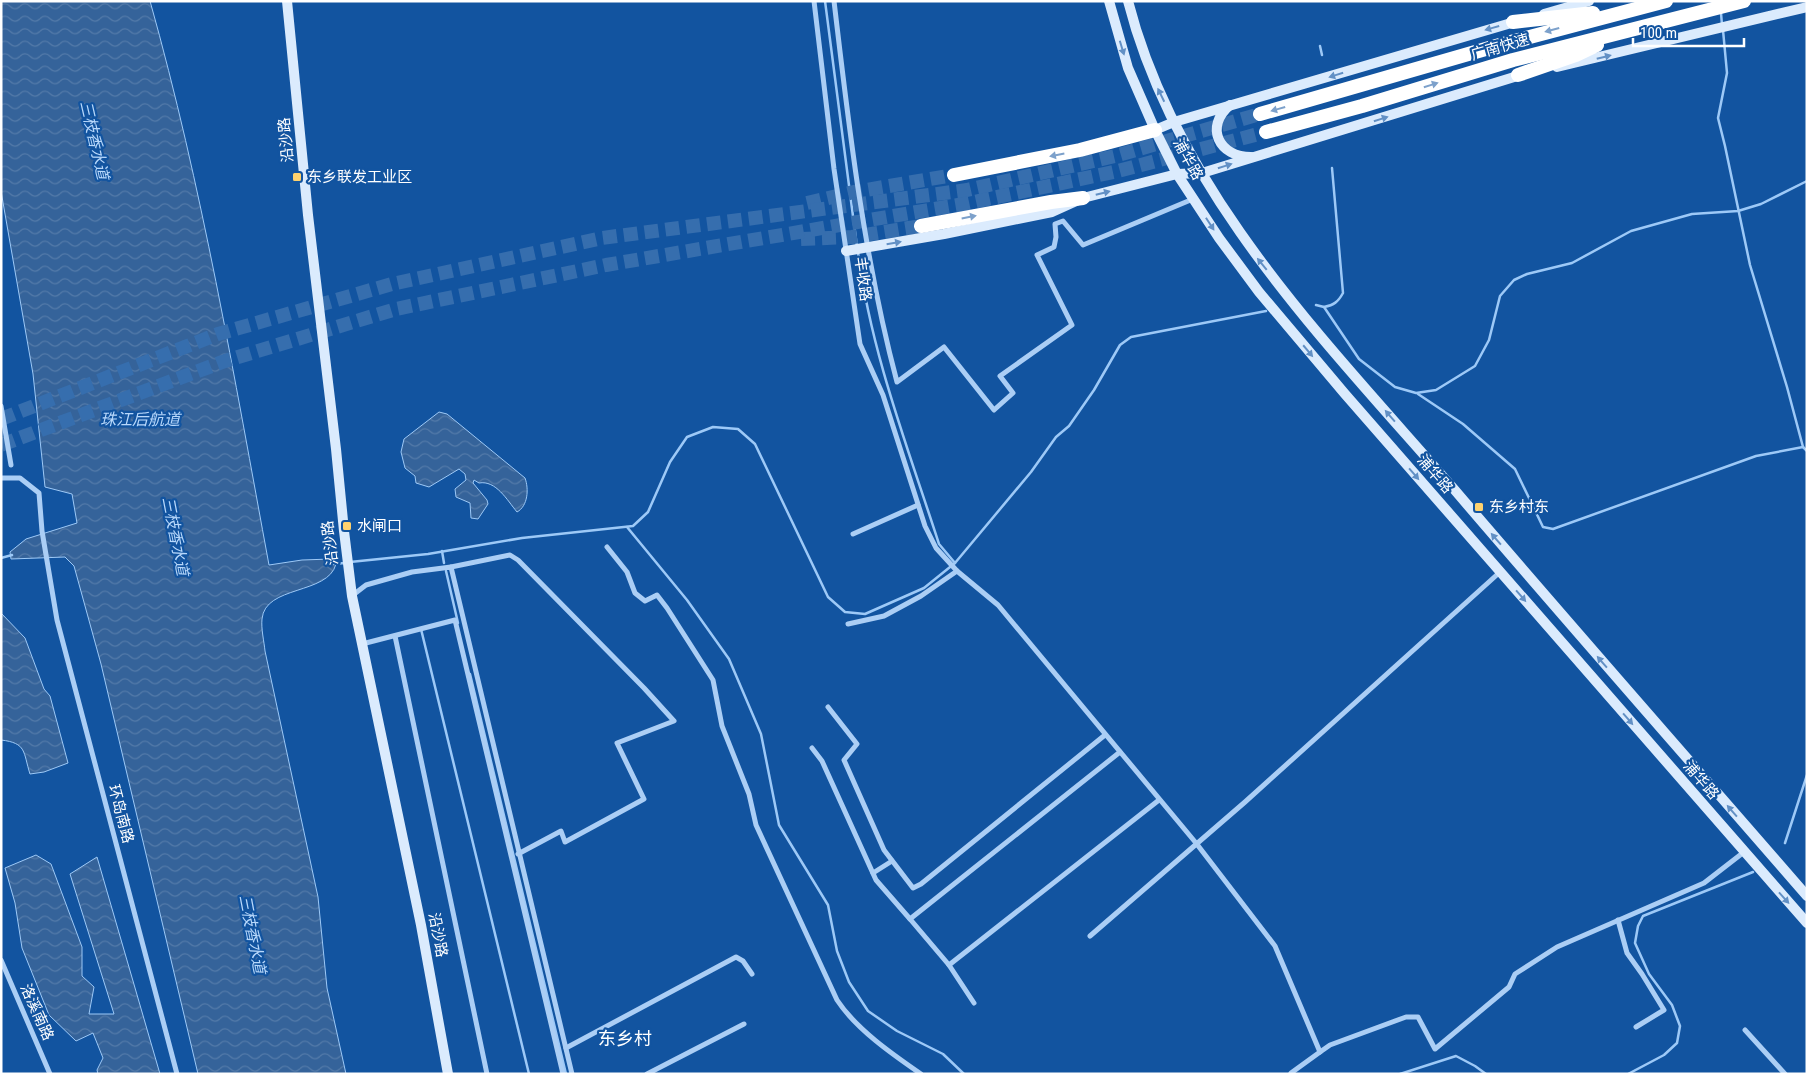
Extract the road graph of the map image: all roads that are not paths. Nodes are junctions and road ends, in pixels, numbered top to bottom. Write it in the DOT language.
graph roads {
  1 [pos="287,1"];
  2 [pos="814,1"];
  3 [pos="834,1"];
  4 [pos="1108,1"];
  5 [pos="1128,1"];
  6 [pos="1589,1"];
  7 [pos="1666,1"];
  8 [pos="1744,1"];
  9 [pos="1807,7"];
  10 [pos="1630,10"];
  11 [pos="1513,22"];
  12 [pos="1634,29"];
  13 [pos="1518,75"];
  14 [pos="1231,105"];
  15 [pos="1260,114"];
  16 [pos="1174,122"];
  17 [pos="1155,130"];
  18 [pos="1266,132"];
  19 [pos="1254,156"];
  20 [pos="1177,174"];
  21 [pos="1202,174"];
  22 [pos="954,175"];
  23 [pos="1083,198"];
  24 [pos="1193,199"];
  25 [pos="921,226"];
  26 [pos="846,251"];
  27 [pos="1,406"];
  28 [pos="11,465"];
  29 [pos="1,478"];
  30 [pos="918,505"];
  31 [pos="853,534"];
  32 [pos="607,547"];
  33 [pos="450,567"];
  34 [pos="957,571"];
  35 [pos="1500,572"];
  36 [pos="352,596"];
  37 [pos="848,624"];
  38 [pos="395,636"];
  39 [pos="362,644"];
  40 [pos="828,707"];
  41 [pos="1106,735"];
  42 [pos="812,748"];
  43 [pos="1120,752"];
  44 [pos="1159,800"];
  45 [pos="1196,843"];
  46 [pos="518,854"];
  47 [pos="1747,856"];
  48 [pos="892,861"];
  49 [pos="873,873"];
  50 [pos="1807,896"];
  51 [pos="910,919"];
  52 [pos="1618,920"];
  53 [pos="1807,923"];
  54 [pos="1090,936"];
  55 [pos="1,960"];
  56 [pos="949,966"];
  57 [pos="752,974"];
  58 [pos="974,1003"];
  59 [pos="744,1024"];
  60 [pos="1636,1027"];
  61 [pos="1745,1030"];
  62 [pos="566,1048"];
  63 [pos="1320,1052"];
  64 [pos="50,1074"];
  65 [pos="177,1074"];
  66 [pos="448,1074"];
  67 [pos="487,1074"];
  68 [pos="563,1074"];
  69 [pos="572,1074"];
  70 [pos="647,1074"];
  71 [pos="921,1074"];
  72 [pos="1292,1074"];
  73 [pos="1785,1074"];
  1 -- 36 [label="main road, 沿沙路"];
  2 -- 26 [label="street, 丰收路"];
  3 -- 24 [label="street"];
  4 -- 17 [label="main road, 浦华路, one-way"];
  16 -- 5 [label="main road, 浦华路, one-way"];
  6 -- 11 [label="main road"];
  7 -- 10 [label="highway, 广南快速"];
  8 -- 12 [label="highway, 广南快速"];
  13 -- 9 [label="main road, one-way"];
  10 -- 11 [label="highway"];
  10 -- 15 [label="highway, 广南快速, one-way"];
  11 -- 14 [label="main road, one-way"];
  12 -- 13 [label="highway"];
  18 -- 12 [label="highway, 广南快速, one-way"];
  19 -- 13 [label="main road, one-way"];
  14 -- 16 [label="main road"];
  14 -- 19 [label="main road"];
  16 -- 17 [label="main road"];
  16 -- 21 [label="main road, 浦华路"];
  17 -- 20 [label="main road, 浦华路"];
  17 -- 22 [label="highway, one-way"];
  21 -- 19 [label="main road, one-way"];
  20 -- 21 [label="main road"];
  23 -- 20 [label="main road, one-way"];
  20 -- 24 [label="main road, 浦华路"];
  50 -- 21 [label="main road, 浦华路, one-way"];
  25 -- 23 [label="highway, one-way"];
  26 -- 23 [label="main road, one-way"];
  24 -- 35 [label="main road, 浦华路, one-way"];
  26 -- 30 [label="street, 丰收路"];
  27 -- 28 [label="street"];
  29 -- 65 [label="street, 环岛南路"];
  30 -- 31 [label="street"];
  30 -- 34 [label="street, 丰收路"];
  32 -- 71 [label="street"];
  33 -- 36 [label="street"];
  33 -- 46 [label="street"];
  33 -- 46 [label="street"];
  34 -- 37 [label="street"];
  34 -- 41 [label="street, 丰收路"];
  35 -- 45 [label="street"];
  35 -- 47 [label="main road, 浦华路, one-way"];
  36 -- 39 [label="main road, 沿沙路"];
  38 -- 39 [label="street"];
  38 -- 67 [label="street"];
  38 -- 68 [label="street"];
  39 -- 66 [label="main road, 沿沙路"];
  40 -- 48 [label="street"];
  41 -- 43 [label="street, 丰收路"];
  41 -- 48 [label="street"];
  42 -- 49 [label="street"];
  43 -- 44 [label="street, 丰收路"];
  43 -- 51 [label="street"];
  44 -- 45 [label="street, 丰收路"];
  44 -- 56 [label="street"];
  45 -- 54 [label="street"];
  45 -- 63 [label="street, 丰收路"];
  46 -- 62 [label="street"];
  47 -- 52 [label="street"];
  47 -- 53 [label="main road, 浦华路, one-way"];
  48 -- 49 [label="street"];
  49 -- 51 [label="street"];
  51 -- 56 [label="street"];
  52 -- 60 [label="street"];
  52 -- 63 [label="street"];
  55 -- 64 [label="street, 洛溪南路"];
  56 -- 58 [label="street"];
  57 -- 62 [label="street"];
  59 -- 70 [label="street"];
  61 -- 73 [label="street"];
  62 -- 69 [label="street"];
  63 -- 72 [label="street"];
}
